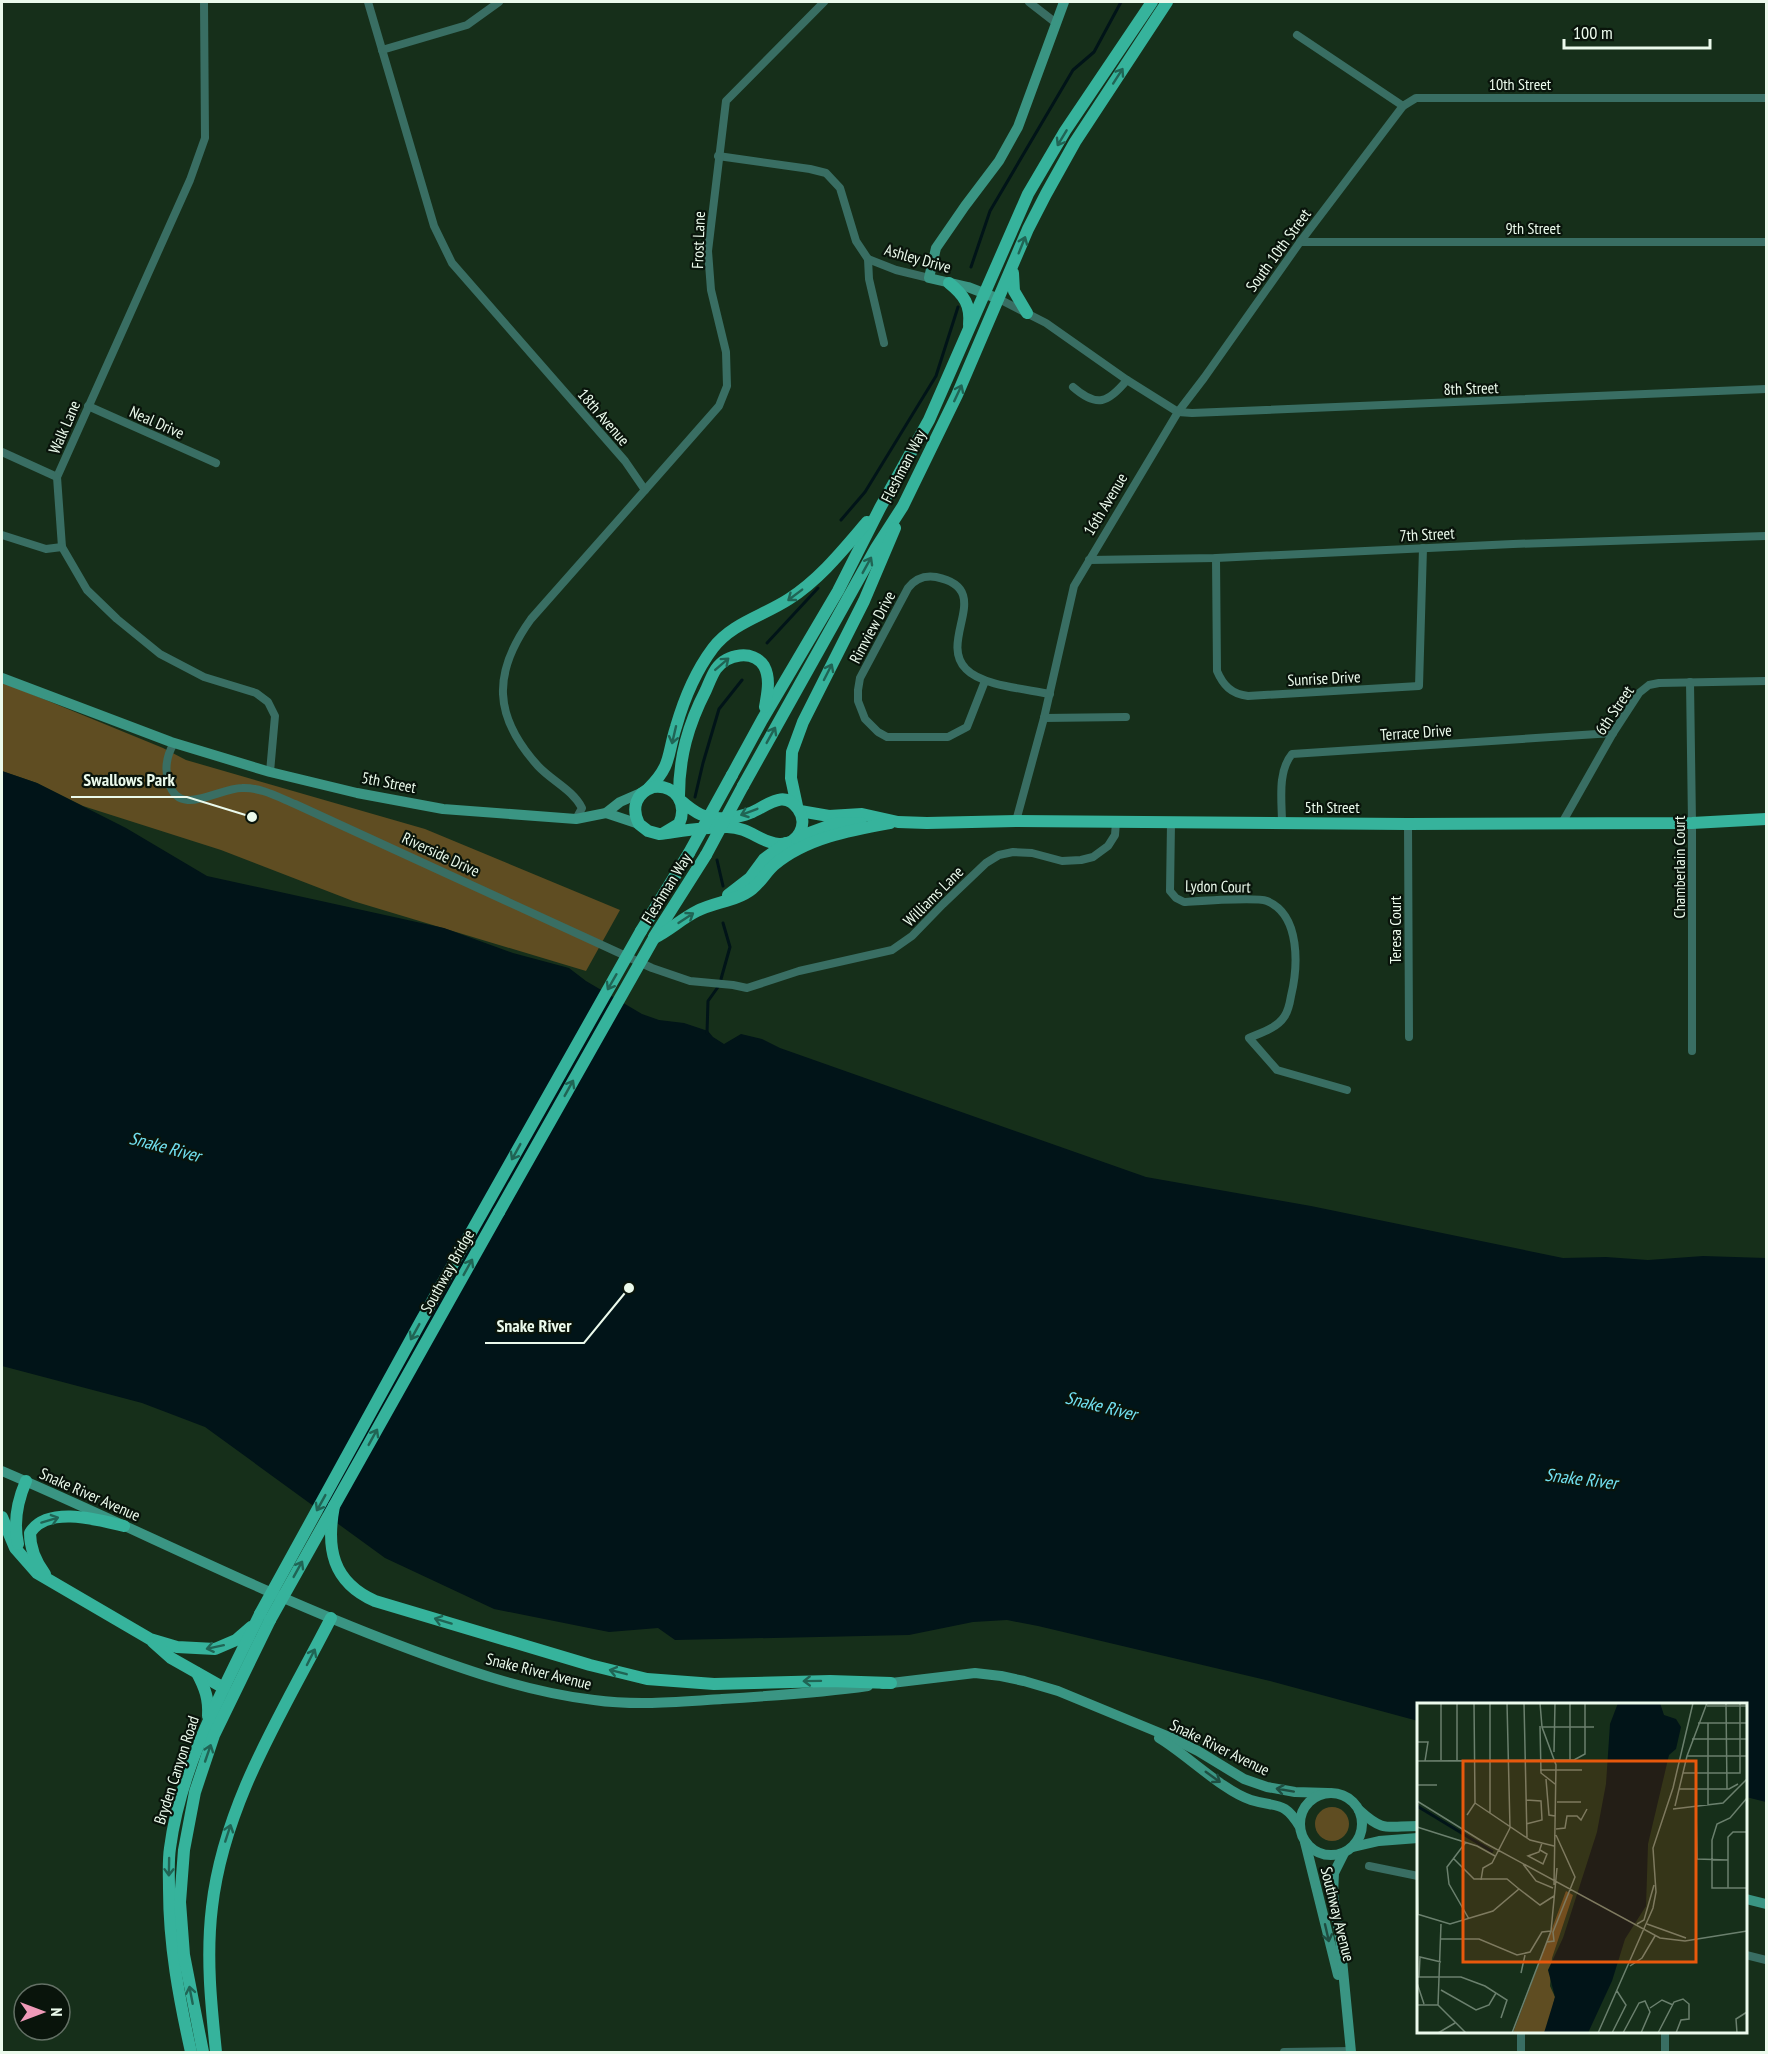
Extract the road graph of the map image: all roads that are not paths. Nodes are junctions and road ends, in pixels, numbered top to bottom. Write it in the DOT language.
graph roads {
  1 [pos="204,2"];
  2 [pos="368,2"];
  3 [pos="499,2"];
  4 [pos="824,2"];
  5 [pos="1029,2"];
  6 [pos="1064,2"];
  7 [pos="1152,2"];
  8 [pos="1167,2"];
  9 [pos="1056,23"];
  10 [pos="1298,35"];
  11 [pos="382,50"];
  12 [pos="1767,98"];
  13 [pos="1403,106"];
  14 [pos="718,156"];
  15 [pos="1300,242"];
  16 [pos="1767,242"];
  17 [pos="868,259"];
  18 [pos="1013,268"];
  19 [pos="929,278"];
  20 [pos="949,283"];
  21 [pos="985,292"];
  22 [pos="999,299"];
  23 [pos="1027,313"];
  24 [pos="968,333"];
  25 [pos="884,343"];
  26 [pos="1127,380"];
  27 [pos="1073,387"];
  28 [pos="1767,389"];
  29 [pos="88,406"];
  30 [pos="1178,412"];
  31 [pos="2,452"];
  32 [pos="216,463"];
  33 [pos="57,477"];
  34 [pos="645,490"];
  35 [pos="903,506"];
  36 [pos="880,508"];
  37 [pos="2,535"];
  38 [pos="1767,536"];
  39 [pos="62,547"];
  40 [pos="1423,548"];
  41 [pos="1216,558"];
  42 [pos="1089,560"];
  43 [pos="2,678"];
  44 [pos="985,681"];
  45 [pos="1767,681"];
  46 [pos="1690,682"];
  47 [pos="1050,694"];
  48 [pos="1126,717"];
  49 [pos="1044,718"];
  50 [pos="762,720"];
  51 [pos="1613,733"];
  52 [pos="172,742"];
  53 [pos="270,772"];
  54 [pos="645,790"];
  55 [pos="680,799"];
  56 [pos="798,809"];
  57 [pos="606,813"];
  58 [pos="576,819"];
  59 [pos="1767,819"];
  60 [pos="1016,821"];
  61 [pos="898,822"];
  62 [pos="1116,822"];
  63 [pos="1171,823"];
  64 [pos="1282,823"];
  65 [pos="1562,823"];
  66 [pos="1692,823"];
  67 [pos="639,824"];
  68 [pos="1408,824"];
  69 [pos="871,827"];
  70 [pos="664,833"];
  71 [pos="791,841"];
  72 [pos="720,902"];
  73 [pos="641,931"];
  74 [pos="654,938"];
  75 [pos="747,988"];
  76 [pos="1409,1037"];
  77 [pos="1692,1052"];
  78 [pos="1347,1090"];
  79 [pos="2,1471"];
  80 [pos="26,1481"];
  81 [pos="334,1506"];
  82 [pos="2,1517"];
  83 [pos="124,1526"];
  84 [pos="23,1558"];
  85 [pos="51,1582"];
  86 [pos="265,1617"];
  87 [pos="331,1618"];
  88 [pos="150,1639"];
  89 [pos="197,1673"];
  90 [pos="242,1680"];
  91 [pos="891,1683"];
  92 [pos="224,1688"];
  93 [pos="208,1720"];
  94 [pos="1135,1724"];
  95 [pos="1328,1793"];
  96 [pos="1359,1809"];
  97 [pos="1417,1826"];
  98 [pos="1300,1827"];
  99 [pos="1417,1838"];
  100 [pos="1304,1839"];
  101 [pos="1348,1850"];
  102 [pos="1369,1866"];
  103 [pos="1417,1876"];
  104 [pos="1747,1899"];
  105 [pos="1767,1904"];
  106 [pos="1747,1955"];
  107 [pos="1767,1960"];
  108 [pos="1344,1996"];
  109 [pos="1521,2033"];
  110 [pos="1665,2033"];
  111 [pos="191,2052"];
  112 [pos="203,2052"];
  113 [pos="216,2052"];
  114 [pos="1284,2052"];
  115 [pos="1351,2052"];
  116 [pos="1521,2052"];
  117 [pos="1665,2052"];
  1 -- 29 [label="street, Walk Lane"];
  2 -- 11 [label="street, 18th Avenue"];
  3 -- 11 [label="street"];
  4 -- 14 [label="street, Frost Lane"];
  5 -- 9 [label="street"];
  6 -- 9 [label="main road"];
  7 -- 21 [label="main road, Fleshman Way, one-way"];
  18 -- 8 [label="main road, Fleshman Way, one-way"];
  9 -- 19 [label="main road"];
  10 -- 13 [label="street"];
  11 -- 34 [label="street, 18th Avenue"];
  12 -- 13 [label="street, 10th Street"];
  13 -- 15 [label="street, South 10th Street"];
  14 -- 17 [label="street, Ashley Drive"];
  14 -- 34 [label="street, Frost Lane"];
  15 -- 16 [label="street, 9th Street"];
  15 -- 30 [label="street, South 10th Street"];
  17 -- 19 [label="street, Ashley Drive"];
  17 -- 25 [label="street"];
  18 -- 22 [label="main road, Fleshman Way"];
  18 -- 23 [label="main road"];
  19 -- 20 [label="main road, Ashley Drive"];
  20 -- 21 [label="main road, Ashley Drive"];
  20 -- 24 [label="main road"];
  21 -- 22 [label="main road, Ashley Drive"];
  21 -- 24 [label="main road, Fleshman Way"];
  22 -- 23 [label="street"];
  35 -- 22 [label="main road, Fleshman Way, one-way"];
  23 -- 26 [label="street"];
  24 -- 36 [label="main road, Fleshman Way"];
  26 -- 27 [label="street"];
  26 -- 30 [label="street"];
  28 -- 30 [label="street, 8th Street"];
  29 -- 32 [label="street, Neal Drive"];
  29 -- 33 [label="street, Walk Lane"];
  30 -- 42 [label="street, 16th Avenue"];
  31 -- 33 [label="street"];
  33 -- 39 [label="street, Walk Lane"];
  34 -- 58 [label="street"];
  56 -- 35 [label="main road, one-way"];
  74 -- 35 [label="main road, Fleshman Way, one-way, bridge"];
  36 -- 50 [label="main road, Fleshman Way"];
  36 -- 54 [label="main road, one-way"];
  37 -- 39 [label="street"];
  38 -- 40 [label="street, 7th Street"];
  39 -- 53 [label="street, Walk Lane"];
  40 -- 41 [label="street, 7th Street"];
  40 -- 41 [label="street, Sunrise Drive"];
  41 -- 42 [label="street, 7th Street"];
  42 -- 47 [label="street, 16th Avenue"];
  43 -- 52 [label="main road"];
  44 -- 44 [label="street, Rimview Drive"];
  44 -- 47 [label="street, Rimview Drive"];
  45 -- 46 [label="street, 6th Street"];
  46 -- 51 [label="street, 6th Street"];
  46 -- 66 [label="street, Chamberlain Court"];
  47 -- 49 [label="street, 16th Avenue"];
  48 -- 49 [label="street"];
  49 -- 60 [label="street, 16th Avenue"];
  55 -- 50 [label="main road, one-way"];
  50 -- 73 [label="main road, Fleshman Way, bridge"];
  51 -- 64 [label="street, Terrace Drive"];
  51 -- 65 [label="street, 6th Street"];
  52 -- 53 [label="main road, 5th Street"];
  52 -- 75 [label="street, Riverside Drive"];
  53 -- 58 [label="main road, 5th Street"];
  54 -- 55 [label="main road"];
  54 -- 57 [label="main road, 5th Street"];
  54 -- 67 [label="main road"];
  56 -- 55 [label="main road, 5th Street, one-way"];
  55 -- 70 [label="main road"];
  56 -- 61 [label="main road, 5th Street"];
  56 -- 71 [label="main road"];
  57 -- 58 [label="main road, 5th Street"];
  57 -- 67 [label="main road, 5th Street"];
  59 -- 66 [label="main road, 5th Street"];
  60 -- 61 [label="main road, 5th Street"];
  60 -- 62 [label="main road, 5th Street"];
  61 -- 69 [label="main road, 5th Street"];
  62 -- 63 [label="main road, 5th Street"];
  62 -- 75 [label="street, Williams Lane"];
  63 -- 64 [label="main road, 5th Street"];
  63 -- 78 [label="street, Lydon Court"];
  64 -- 68 [label="main road, 5th Street"];
  65 -- 66 [label="main road, 5th Street"];
  65 -- 68 [label="main road, 5th Street"];
  66 -- 77 [label="street, Chamberlain Court"];
  67 -- 70 [label="main road"];
  68 -- 76 [label="street, Teresa Court"];
  69 -- 71 [label="main road, 5th Street"];
  69 -- 72 [label="main road"];
  70 -- 71 [label="main road"];
  71 -- 72 [label="main road, 5th Street"];
  74 -- 72 [label="main road, one-way"];
  73 -- 86 [label="main road, Southway Bridge, one-way, bridge"];
  81 -- 74 [label="main road, Southway Bridge, one-way, bridge"];
  79 -- 80 [label="main road, Snake River Avenue"];
  80 -- 83 [label="main road, Snake River Avenue"];
  80 -- 84 [label="main road"];
  86 -- 81 [label="main road, Southway Bridge, one-way, bridge"];
  91 -- 81 [label="main road, one-way, bridge"];
  82 -- 84 [label="main road"];
  85 -- 83 [label="main road, one-way"];
  83 -- 87 [label="main road, Snake River Avenue"];
  84 -- 85 [label="main road"];
  85 -- 88 [label="main road"];
  86 -- 88 [label="main road, one-way"];
  86 -- 90 [label="main road, Bryden Canyon Road"];
  86 -- 92 [label="main road, Bryden Canyon Road"];
  87 -- 91 [label="main road, Snake River Avenue"];
  113 -- 87 [label="main road, one-way"];
  88 -- 89 [label="main road"];
  89 -- 92 [label="main road"];
  89 -- 93 [label="main road"];
  90 -- 92 [label="main road"];
  112 -- 90 [label="main road, Bryden Canyon Road, one-way"];
  91 -- 94 [label="main road, Snake River Avenue"];
  92 -- 93 [label="main road, Bryden Canyon Road"];
  93 -- 111 [label="main road, Bryden Canyon Road, one-way"];
  95 -- 94 [label="main road, Snake River Avenue, one-way"];
  94 -- 98 [label="main road, Snake River Avenue, one-way"];
  95 -- 96 [label="main road"];
  95 -- 98 [label="main road"];
  96 -- 97 [label="main road"];
  96 -- 101 [label="main road"];
  98 -- 100 [label="main road"];
  99 -- 101 [label="main road"];
  100 -- 101 [label="main road"];
  100 -- 108 [label="main road, Southway Avenue, one-way"];
  101 -- 108 [label="main road, Southway Avenue"];
  102 -- 103 [label="street"];
  104 -- 105 [label="main road"];
  106 -- 107 [label="street"];
  108 -- 115 [label="main road, Southway Avenue"];
  109 -- 116 [label="street"];
  110 -- 117 [label="street"];
  114 -- 115 [label="street"];
}
